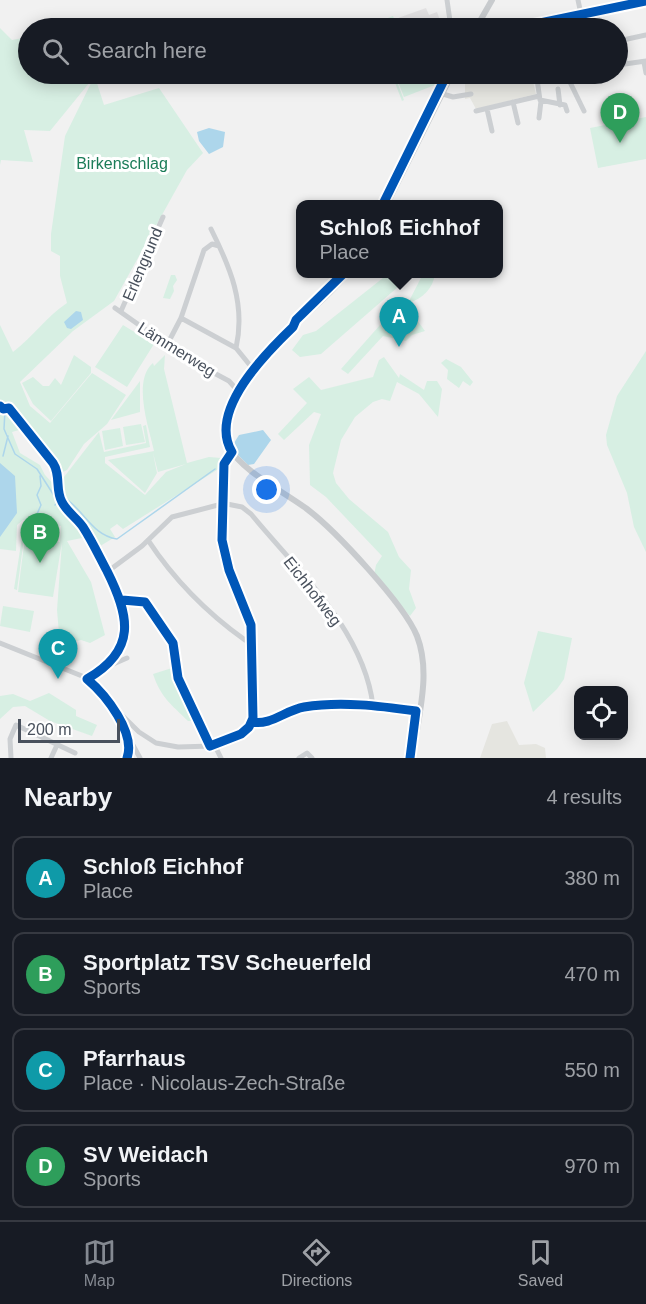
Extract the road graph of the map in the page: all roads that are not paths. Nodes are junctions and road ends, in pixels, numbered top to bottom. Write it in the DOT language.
graph roads {
  1 [pos="447,0"];
  2 [pos="492,0"];
  3 [pos="578,0"];
  4 [pos="646,1"];
  5 [pos="619,3"];
  6 [pos="597,12"];
  7 [pos="581,14"];
  8 [pos="450,18"];
  9 [pos="482,18"];
  10 [pos="569,18"];
  11 [pos="598,18"];
  12 [pos="646,35"];
  13 [pos="628,39"];
  14 [pos="645,61"];
  15 [pos="628,63"];
  16 [pos="646,73"];
  17 [pos="448,84"];
  18 [pos="538,84"];
  19 [pos="571,84"];
  20 [pos="558,89"];
  21 [pos="443,94"];
  22 [pos="471,94"];
  23 [pos="540,98"];
  24 [pos="513,102"];
  25 [pos="560,105"];
  26 [pos="487,109"];
  27 [pos="476,111"];
  28 [pos="567,111"];
  29 [pos="584,111"];
  30 [pos="539,118"];
  31 [pos="518,123"];
  32 [pos="492,131"];
  33 [pos="389,200"];
  34 [pos="163,217"];
  35 [pos="211,229"];
  36 [pos="219,246"];
  37 [pos="342,278"];
  38 [pos="115,308"];
  39 [pos="121,311"];
  40 [pos="181,318"];
  41 [pos="167,345"];
  42 [pos="236,348"];
  43 [pos="253,369"];
  44 [pos="238,390"];
  45 [pos="232,452"];
  46 [pos="222,503"];
  47 [pos="148,540"];
  48 [pos="93,545"];
  49 [pos="107,572"];
  50 [pos="122,600"];
  51 [pos="253,642"];
  52 [pos="0,643"];
  53 [pos="127,658"];
  54 [pos="107,667"];
  55 [pos="87,679"];
  56 [pos="110,702"];
  57 [pos="373,706"];
  58 [pos="419,712"];
  59 [pos="252,722"];
  60 [pos="130,723"];
  61 [pos="125,733"];
  62 [pos="130,743"];
  63 [pos="57,746"];
  64 [pos="213,746"];
  65 [pos="75,753"];
  66 [pos="139,757"];
  67 [pos="11,758"];
  68 [pos="51,758"];
  69 [pos="128,758"];
  70 [pos="221,758"];
  71 [pos="299,758"];
  72 [pos="312,758"];
  73 [pos="413,758"];
  1 -- 8 [label="street"];
  2 -- 9 [label="main road"];
  3 -- 7 [label="street"];
  4 -- 5 [label="street"];
  5 -- 6 [label="street"];
  6 -- 7 [label="street"];
  6 -- 11 [label="street"];
  7 -- 10 [label="street"];
  12 -- 13 [label="street"];
  14 -- 15 [label="street"];
  14 -- 16 [label="street"];
  17 -- 21 [label="main road"];
  18 -- 23 [label="street"];
  19 -- 29 [label="street"];
  20 -- 25 [label="street"];
  21 -- 22 [label="street"];
  21 -- 33 [label="main road"];
  23 -- 24 [label="street"];
  23 -- 25 [label="street"];
  23 -- 30 [label="street"];
  24 -- 26 [label="street"];
  24 -- 31 [label="street"];
  25 -- 28 [label="street"];
  26 -- 27 [label="street"];
  26 -- 32 [label="street"];
  34 -- 39 [label="street, Erlengrund"];
  35 -- 36 [label="street"];
  36 -- 40 [label="street"];
  36 -- 42 [label="street"];
  37 -- 43 [label="main road"];
  38 -- 39 [label="street, Lämmerweg"];
  39 -- 41 [label="street, Lämmerweg"];
  40 -- 41 [label="street"];
  40 -- 42 [label="street"];
  41 -- 44 [label="street, Lämmerweg"];
  42 -- 43 [label="street"];
  43 -- 44 [label="main road"];
  44 -- 45 [label="main road"];
  45 -- 46 [label="street"];
  45 -- 58 [label="main road"];
  46 -- 47 [label="street"];
  46 -- 51 [label="street"];
  46 -- 57 [label="street, Eichhofweg"];
  47 -- 49 [label="street"];
  47 -- 51 [label="street"];
  48 -- 49 [label="street"];
  49 -- 50 [label="street"];
  50 -- 54 [label="street"];
  50 -- 64 [label="street"];
  51 -- 59 [label="street"];
  52 -- 55 [label="street"];
  53 -- 54 [label="street"];
  54 -- 55 [label="street"];
  55 -- 56 [label="street"];
  56 -- 60 [label="street"];
  56 -- 61 [label="street"];
  57 -- 58 [label="street"];
  57 -- 59 [label="street"];
  58 -- 73 [label="main road"];
  59 -- 64 [label="street"];
  60 -- 61 [label="street"];
  60 -- 64 [label="street"];
  61 -- 62 [label="street"];
  62 -- 66 [label="street"];
  62 -- 69 [label="street"];
  63 -- 65 [label="street"];
  63 -- 67 [label="street"];
  63 -- 68 [label="street"];
  64 -- 70 [label="street"];
  66 -- 69 [label="street"];
  71 -- 72 [label="street"];
}
